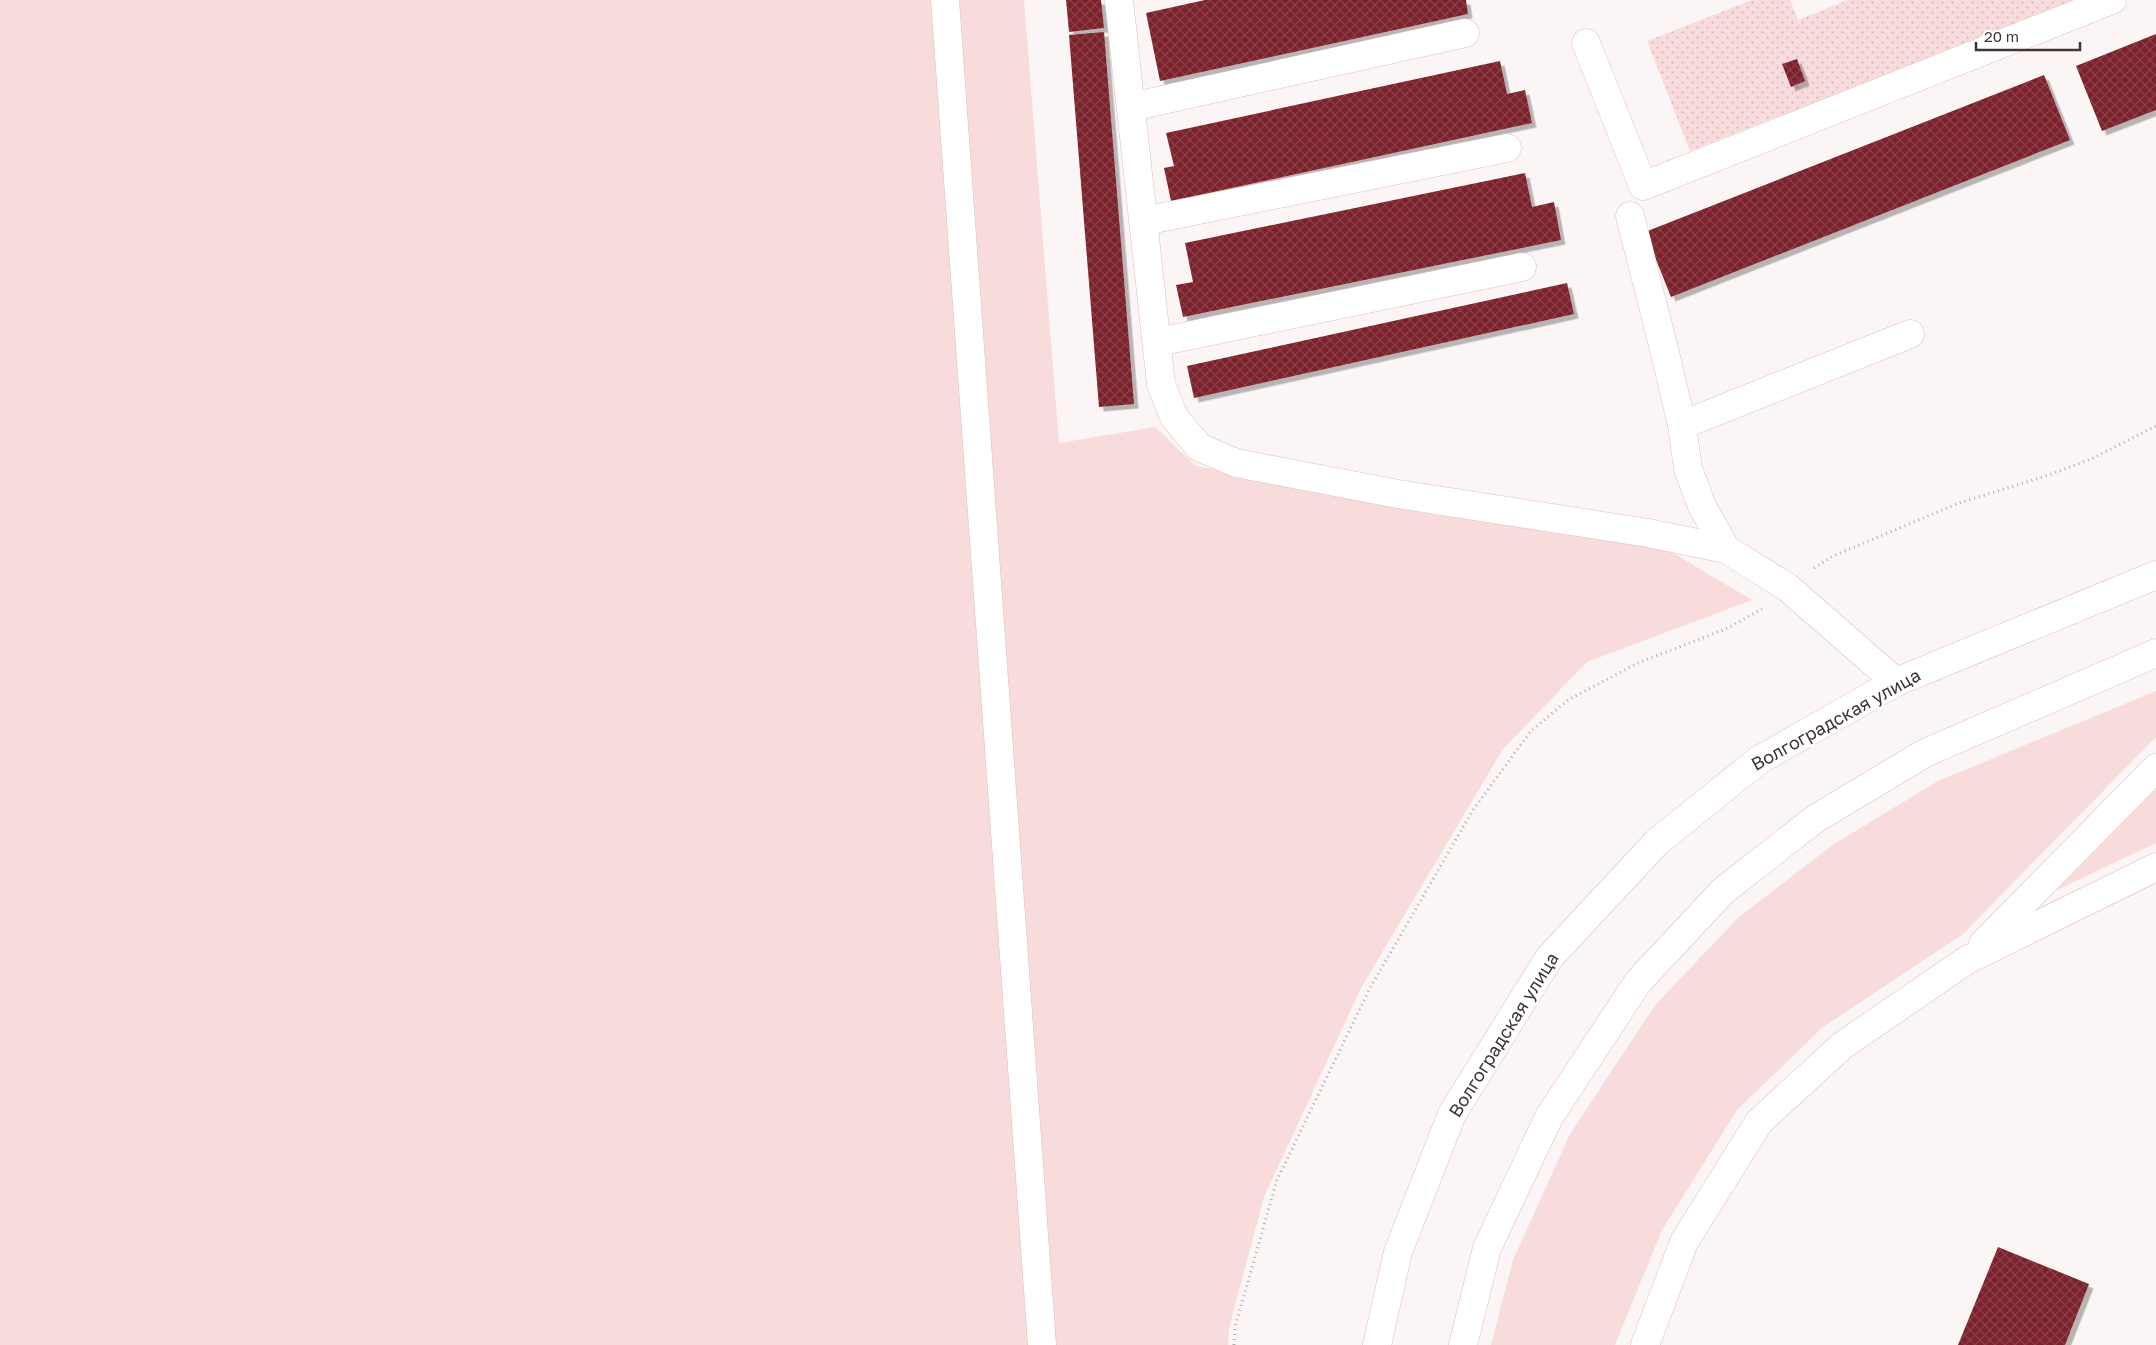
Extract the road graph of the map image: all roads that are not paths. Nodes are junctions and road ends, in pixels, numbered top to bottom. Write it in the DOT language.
graph roads {
  1 [pos="944,0"];
  2 [pos="1119,0"];
  3 [pos="2112,0"];
  4 [pos="1465,33"];
  5 [pos="1586,43"];
  6 [pos="1131,107"];
  7 [pos="1507,148"];
  8 [pos="1630,216"];
  9 [pos="1144,221"];
  10 [pos="1522,267"];
  11 [pos="1910,334"];
  12 [pos="1158,342"];
  13 [pos="1682,425"];
  14 [pos="1726,549"];
  15 [pos="2156,575"];
  16 [pos="2156,653"];
  17 [pos="1896,682"];
  18 [pos="2156,768"];
  19 [pos="2156,867"];
  20 [pos="1967,960"];
  21 [pos="1042,1345"];
  22 [pos="1377,1345"];
  23 [pos="1462,1345"];
  24 [pos="1645,1345"];
  1 -- 21 [label="main road"];
  2 -- 6 [label="main road"];
  3 -- 5 [label="main road"];
  4 -- 6 [label="main road"];
  6 -- 9 [label="main road"];
  7 -- 9 [label="main road"];
  8 -- 13 [label="main road"];
  9 -- 12 [label="main road"];
  10 -- 12 [label="main road"];
  11 -- 13 [label="main road"];
  12 -- 14 [label="main road"];
  13 -- 14 [label="main road"];
  14 -- 17 [label="main road"];
  15 -- 17 [label="main road, Волгоградская улица"];
  16 -- 23 [label="main road"];
  17 -- 22 [label="main road, Волгоградская улица"];
  18 -- 20 [label="main road"];
  19 -- 20 [label="main road"];
  20 -- 24 [label="main road"];
}
